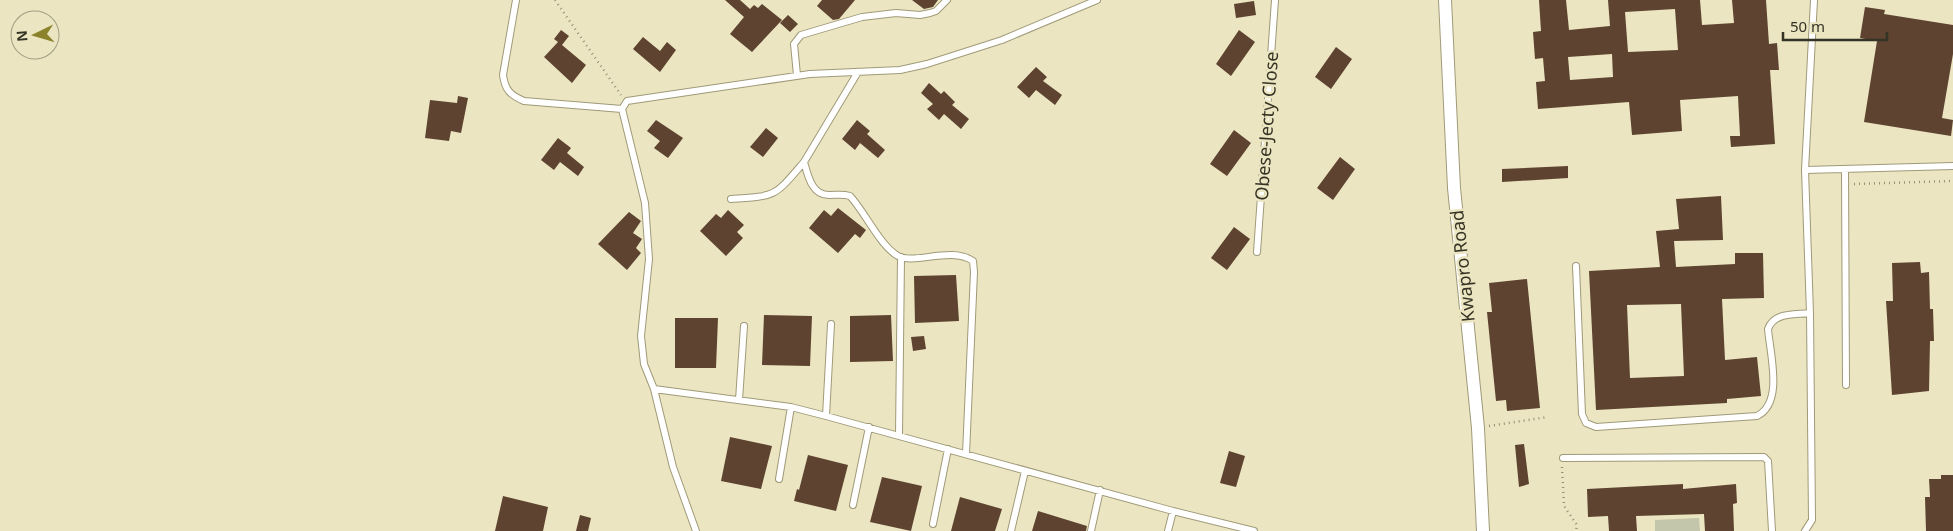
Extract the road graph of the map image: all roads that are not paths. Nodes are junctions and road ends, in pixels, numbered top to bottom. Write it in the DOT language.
graph roads {
  1 [pos="516,0"];
  2 [pos="947,0"];
  3 [pos="1097,0"];
  4 [pos="1275,0"];
  5 [pos="1445,0"];
  6 [pos="1814,0"];
  7 [pos="858,72"];
  8 [pos="797,76"];
  9 [pos="622,109"];
  10 [pos="804,162"];
  11 [pos="1953,166"];
  12 [pos="1845,169"];
  13 [pos="1805,170"];
  14 [pos="731,199"];
  15 [pos="1257,252"];
  16 [pos="901,257"];
  17 [pos="1576,266"];
  18 [pos="1810,313"];
  19 [pos="831,324"];
  20 [pos="744,326"];
  21 [pos="1846,385"];
  22 [pos="654,389"];
  23 [pos="739,400"];
  24 [pos="791,407"];
  25 [pos="826,416"];
  26 [pos="870,427"];
  27 [pos="899,435"];
  28 [pos="948,449"];
  29 [pos="966,454"];
  30 [pos="1563,458"];
  31 [pos="1025,471"];
  32 [pos="779,479"];
  33 [pos="1100,490"];
  34 [pos="853,505"];
  35 [pos="1172,511"];
  36 [pos="933,524"];
  37 [pos="696,531"];
  38 [pos="1011,531"];
  39 [pos="1091,531"];
  40 [pos="1168,531"];
  41 [pos="1254,531"];
  42 [pos="1482,531"];
  43 [pos="1772,531"];
  44 [pos="1804,531"];
  1 -- 9 [label="lane"];
  2 -- 8 [label="lane"];
  3 -- 7 [label="lane"];
  4 -- 15 [label="lane, Obese-Jecty Close"];
  5 -- 42 [label="street, Kwapro Road"];
  6 -- 13 [label="lane"];
  7 -- 8 [label="lane"];
  7 -- 10 [label="lane"];
  8 -- 9 [label="lane"];
  9 -- 22 [label="lane"];
  10 -- 14 [label="lane"];
  10 -- 16 [label="lane"];
  11 -- 12 [label="lane"];
  12 -- 13 [label="lane"];
  12 -- 21 [label="lane"];
  13 -- 18 [label="lane"];
  16 -- 27 [label="lane"];
  16 -- 29 [label="lane"];
  17 -- 18 [label="lane"];
  18 -- 44 [label="lane"];
  19 -- 25 [label="lane"];
  20 -- 23 [label="lane"];
  22 -- 23 [label="lane"];
  22 -- 37 [label="lane"];
  23 -- 24 [label="lane"];
  24 -- 25 [label="lane"];
  24 -- 32 [label="lane"];
  25 -- 26 [label="lane"];
  26 -- 27 [label="lane"];
  26 -- 34 [label="lane"];
  27 -- 28 [label="lane"];
  28 -- 29 [label="lane"];
  28 -- 36 [label="lane"];
  29 -- 31 [label="lane"];
  30 -- 43 [label="lane"];
  31 -- 33 [label="lane"];
  31 -- 38 [label="lane"];
  33 -- 35 [label="lane"];
  33 -- 39 [label="lane"];
  35 -- 40 [label="lane"];
  35 -- 41 [label="lane"];
}
